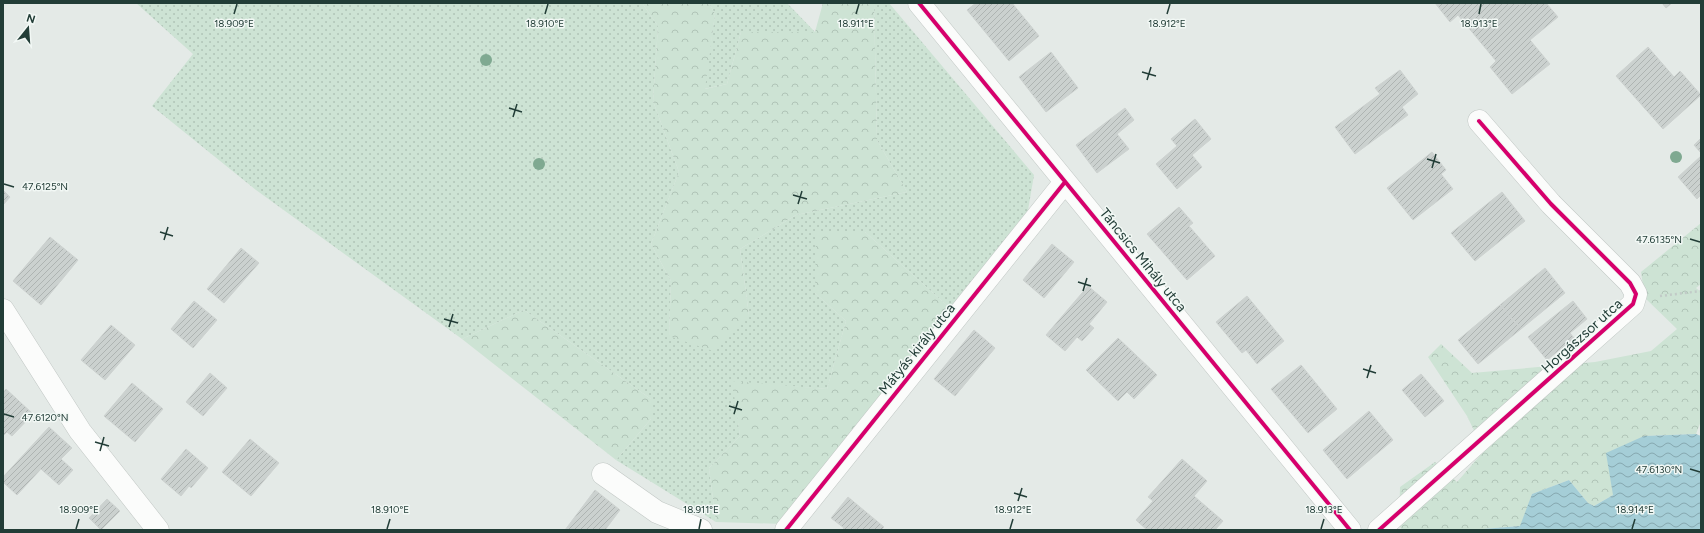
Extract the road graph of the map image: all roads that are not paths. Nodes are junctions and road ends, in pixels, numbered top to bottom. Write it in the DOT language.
graph roads {
  1 [pos="919,3"];
  2 [pos="1480,120"];
  3 [pos="1065,182"];
  4 [pos="3,310"];
  5 [pos="603,474"];
  6 [pos="158,530"];
  7 [pos="701,530"];
  8 [pos="786,530"];
  9 [pos="1350,530"];
  10 [pos="1379,530"];
  1 -- 3 [label="street, Táncsics Mihály utca"];
  2 -- 10 [label="street, Horgászsor utca"];
  3 -- 8 [label="street, Mátyás király utca"];
  3 -- 9 [label="street, Táncsics Mihály utca"];
  4 -- 6 [label="street"];
  5 -- 7 [label="street"];
}
